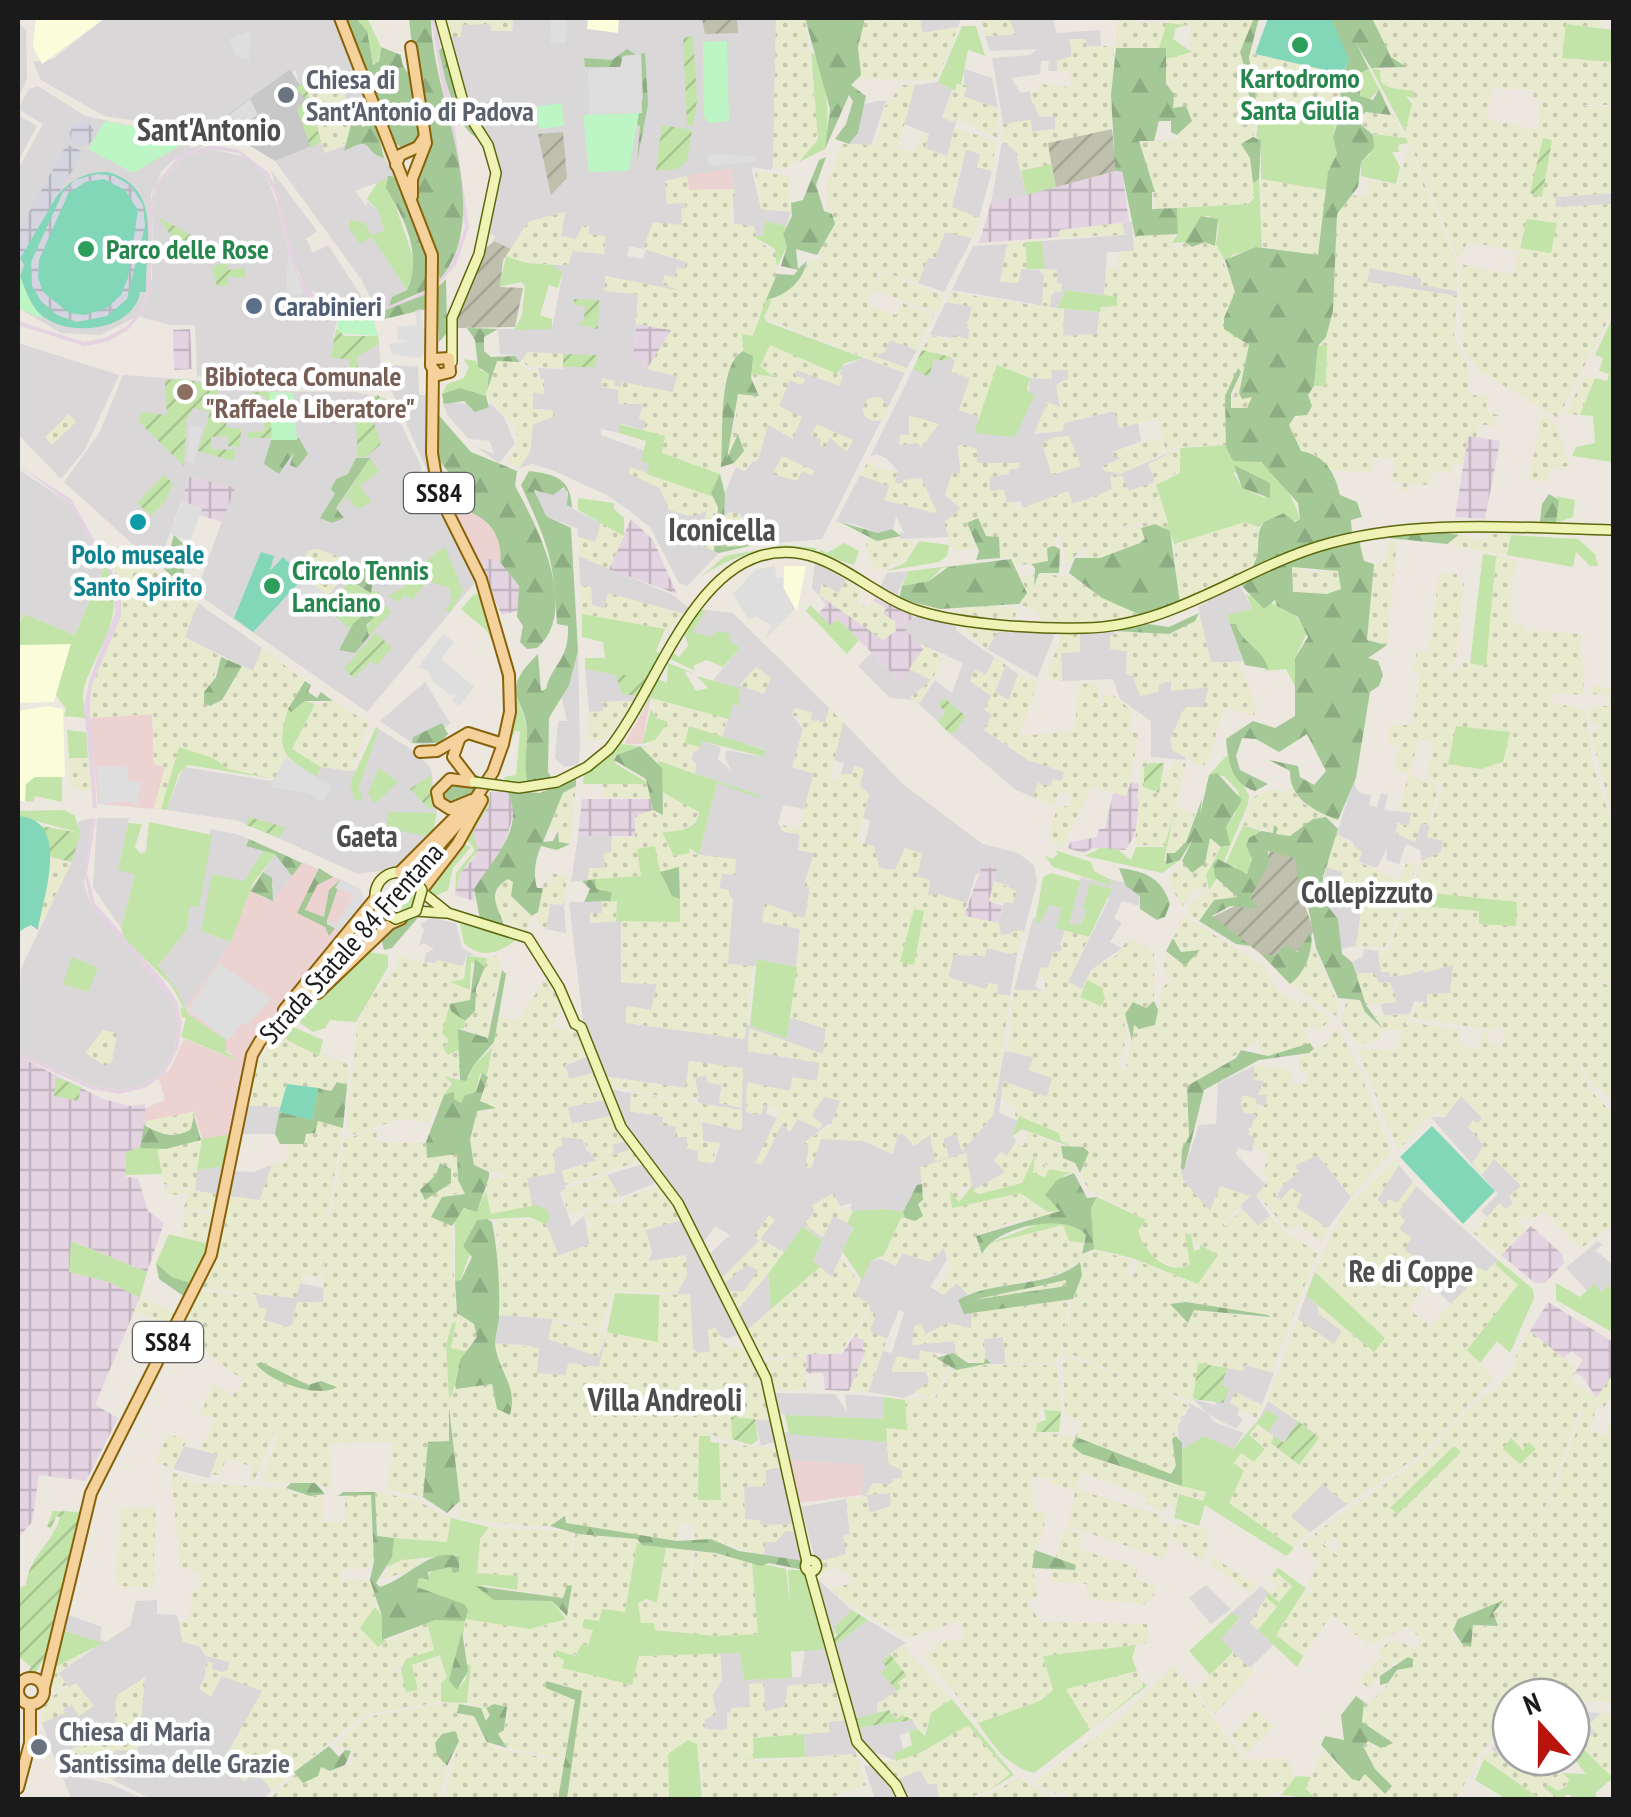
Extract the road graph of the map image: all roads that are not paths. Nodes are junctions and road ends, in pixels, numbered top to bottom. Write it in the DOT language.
graph roads {
  1 [pos="340,18"];
  2 [pos="440,18"];
  3 [pos="407,51"];
  4 [pos="425,132"];
  5 [pos="385,136"];
  6 [pos="405,151"];
  7 [pos="419,163"];
  8 [pos="396,165"];
  9 [pos="412,203"];
  10 [pos="440,360"];
  11 [pos="432,399"];
  12 [pos="1614,530"];
  13 [pos="506,730"];
  14 [pos="478,734"];
  15 [pos="503,744"];
  16 [pos="420,752"];
  17 [pos="493,772"];
  18 [pos="474,782"];
  19 [pos="473,800"];
  20 [pos="406,874"];
  21 [pos="422,891"];
  22 [pos="377,904"];
  23 [pos="416,911"];
  24 [pos="448,914"];
  25 [pos="395,921"];
  26 [pos="292,1009"];
  27 [pos="276,1023"];
  28 [pos="48,1660"];
  29 [pos="34,1678"];
  30 [pos="44,1688"];
  31 [pos="26,1702"];
  32 [pos="18,1788"];
  33 [pos="903,1800"];
  1 -- 5 [label="main road, Strada Statale 84 Frentana / SS84"];
  2 -- 10 [label="main road"];
  3 -- 4 [label="main road"];
  4 -- 6 [label="main road"];
  4 -- 7 [label="main road"];
  5 -- 6 [label="main road"];
  5 -- 8 [label="main road, Strada Statale 84 Frentana / SS84"];
  6 -- 8 [label="main road"];
  7 -- 8 [label="main road"];
  7 -- 9 [label="main road"];
  8 -- 9 [label="main road, Strada Statale 84 Frentana / SS84"];
  9 -- 10 [label="main road, Strada Statale 84 Frentana / SS84"];
  10 -- 11 [label="main road, Strada Statale 84 Frentana / SS84"];
  10 -- 11 [label="main road, Strada Statale 84 Frentana / SS84"];
  11 -- 13 [label="main road, Strada Statale 84 Frentana / SS84"];
  12 -- 18 [label="main road, bridge"];
  13 -- 14 [label="main road"];
  13 -- 15 [label="main road, Strada Statale 84 Frentana / SS84"];
  14 -- 15 [label="main road"];
  14 -- 16 [label="main road"];
  14 -- 18 [label="main road"];
  15 -- 17 [label="main road, Strada Statale 84 Frentana / SS84"];
  17 -- 19 [label="main road, Strada Statale 84 Frentana / SS84"];
  17 -- 21 [label="main road"];
  18 -- 19 [label="main road"];
  19 -- 20 [label="main road"];
  19 -- 26 [label="main road, Strada Statale 84 Frentana / SS84"];
  20 -- 21 [label="main road, bridge"];
  20 -- 22 [label="main road"];
  21 -- 23 [label="main road, bridge"];
  21 -- 24 [label="main road"];
  22 -- 25 [label="main road, bridge"];
  22 -- 27 [label="main road"];
  23 -- 24 [label="main road"];
  23 -- 25 [label="main road, bridge"];
  24 -- 33 [label="main road"];
  25 -- 26 [label="main road"];
  26 -- 27 [label="main road, Strada Statale 84 Frentana / SS84"];
  27 -- 28 [label="main road, Strada Statale 84 Frentana / SS84"];
  28 -- 29 [label="main road, Strada Statale 84 Frentana / SS84"];
  28 -- 30 [label="main road, Strada Statale 84 Frentana / SS84"];
  29 -- 30 [label="main road"];
  29 -- 31 [label="main road, SS84"];
  30 -- 31 [label="main road"];
  31 -- 32 [label="main road"];
}
